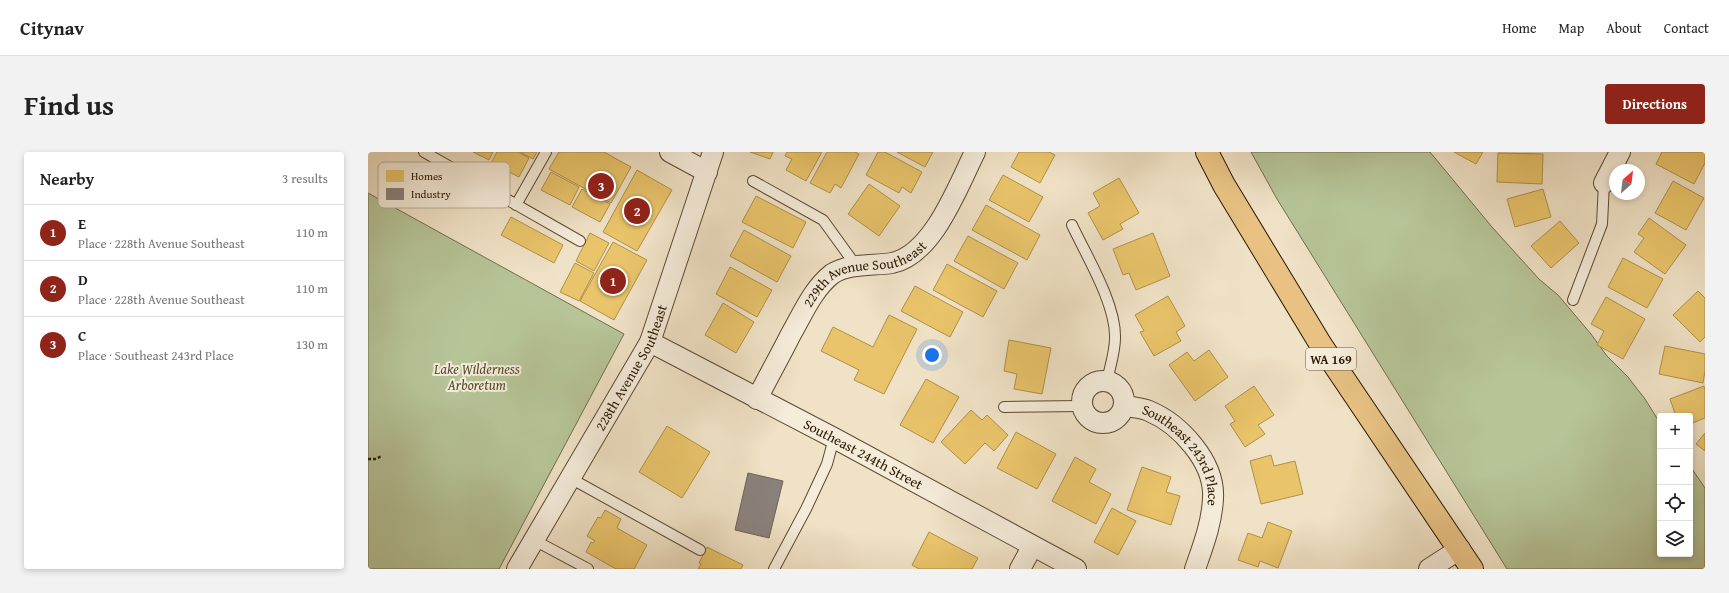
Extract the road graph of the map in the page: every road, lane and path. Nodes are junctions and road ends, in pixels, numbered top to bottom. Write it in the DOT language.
graph roads {
  1 [pos="424,152"];
  2 [pos="546,152"];
  3 [pos="670,152"];
  4 [pos="713,152"];
  5 [pos="975,152"];
  6 [pos="1207,152"];
  7 [pos="1620,152"];
  8 [pos="441,162"];
  9 [pos="706,172"];
  10 [pos="754,181"];
  11 [pos="1604,183"];
  12 [pos="510,202"];
  13 [pos="516,206"];
  14 [pos="1072,225"];
  15 [pos="580,241"];
  16 [pos="857,267"];
  17 [pos="1573,300"];
  18 [pos="650,342"];
  19 [pos="1108,380"];
  20 [pos="757,398"];
  21 [pos="1082,406"];
  22 [pos="1125,406"];
  23 [pos="1004,407"];
  24 [pos="834,438"];
  25 [pos="382,456"];
  26 [pos="368,459"];
  27 [pos="570,478"];
  28 [pos="534,540"];
  29 [pos="1032,547"];
  30 [pos="1460,549"];
  31 [pos="700,550"];
  32 [pos="517,569"];
  33 [pos="588,569"];
  34 [pos="774,569"];
  35 [pos="1020,569"];
  36 [pos="1076,569"];
  37 [pos="1194,569"];
  38 [pos="1429,569"];
  39 [pos="1472,569"];
  1 -- 8 [label="lane"];
  2 -- 13 [label="lane"];
  3 -- 9 [label="street"];
  4 -- 9 [label="street, 228th Avenue Southeast"];
  5 -- 16 [label="street, 229th Avenue Southeast"];
  6 -- 30 [label="main road, WA 169"];
  7 -- 11 [label="street"];
  9 -- 18 [label="street, 228th Avenue Southeast"];
  10 -- 16 [label="lane"];
  11 -- 17 [label="lane"];
  12 -- 13 [label="lane"];
  13 -- 15 [label="lane"];
  14 -- 19 [label="lane"];
  16 -- 20 [label="street, 229th Avenue Southeast"];
  18 -- 20 [label="street, Southeast 244th Street"];
  18 -- 27 [label="street, 228th Avenue Southeast"];
  19 -- 21 [label="street"];
  19 -- 22 [label="street, Southeast 243rd Place"];
  20 -- 24 [label="street, Southeast 244th Street"];
  21 -- 22 [label="street, Southeast 243rd Place"];
  21 -- 23 [label="lane"];
  22 -- 37 [label="street, Southeast 243rd Place"];
  24 -- 29 [label="street, Southeast 244th Street"];
  24 -- 34 [label="lane"];
  25 -- 26 [label="path"];
  27 -- 28 [label="street, 228th Avenue Southeast"];
  27 -- 31 [label="lane"];
  28 -- 32 [label="street, 228th Avenue Southeast"];
  28 -- 33 [label="lane"];
  29 -- 35 [label="street"];
  29 -- 36 [label="street, Southeast 244th Street"];
  30 -- 38 [label="street"];
  30 -- 39 [label="main road, WA 169"];
}
